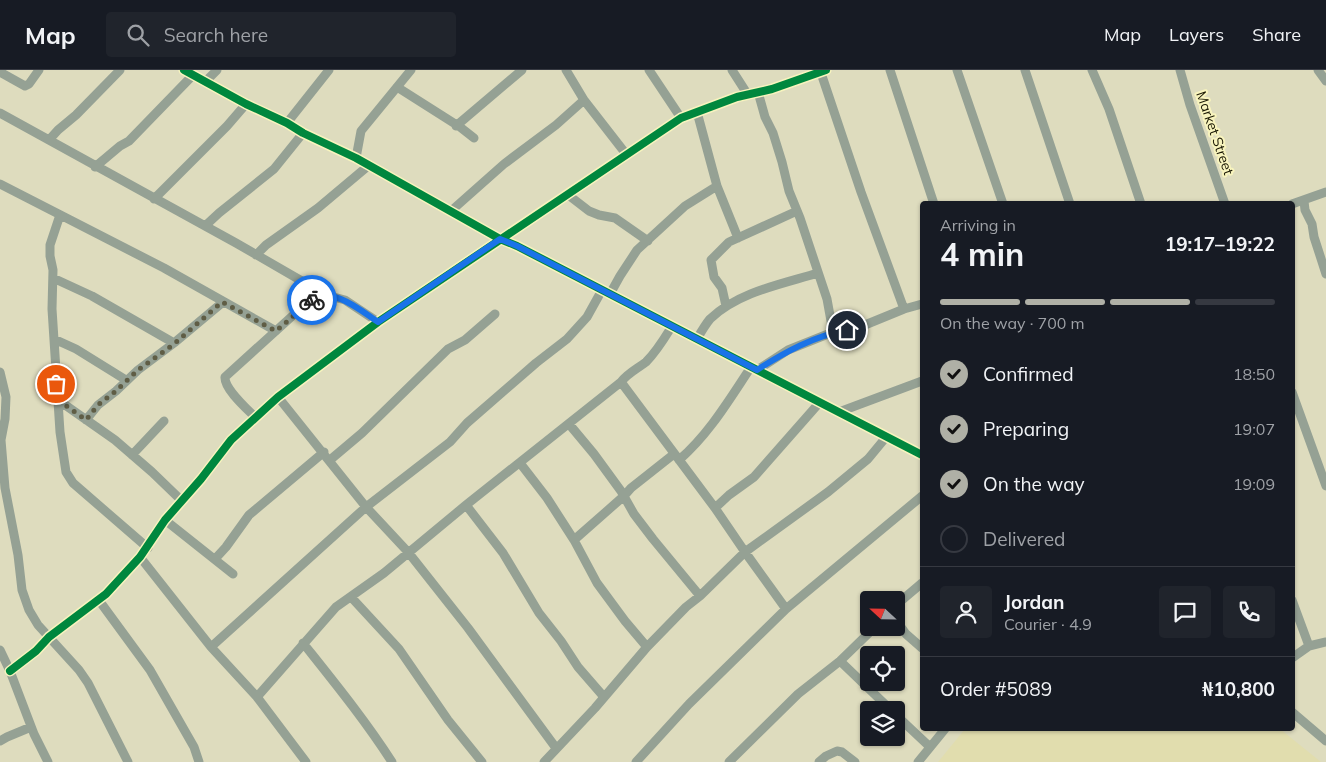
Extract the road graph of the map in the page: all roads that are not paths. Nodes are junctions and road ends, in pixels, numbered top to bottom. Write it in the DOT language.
graph roads {
  1 [pos="39,70"];
  2 [pos="120,70"];
  3 [pos="184,70"];
  4 [pos="217,70"];
  5 [pos="329,70"];
  6 [pos="411,70"];
  7 [pos="522,70"];
  8 [pos="566,70"];
  9 [pos="649,70"];
  10 [pos="732,70"];
  11 [pos="890,70"];
  12 [pos="957,70"];
  13 [pos="1025,70"];
  14 [pos="1092,70"];
  15 [pos="1180,70"];
  16 [pos="1318,70"];
  17 [pos="823,71"];
  18 [pos="0,72"];
  19 [pos="193,75"];
  20 [pos="1325,79"];
  21 [pos="206,81"];
  22 [pos="397,87"];
  23 [pos="758,92"];
  24 [pos="748,95"];
  25 [pos="584,100"];
  26 [pos="246,104"];
  27 [pos="697,112"];
  28 [pos="0,114"];
  29 [pos="681,118"];
  30 [pos="287,123"];
  31 [pos="456,126"];
  32 [pos="303,133"];
  33 [pos="474,138"];
  34 [pos="49,140"];
  35 [pos="626,154"];
  36 [pos="356,158"];
  37 [pos="368,166"];
  38 [pos="96,167"];
  39 [pos="0,184"];
  40 [pos="717,186"];
  41 [pos="1326,192"];
  42 [pos="567,194"];
  43 [pos="154,199"];
  44 [pos="933,201"];
  45 [pos="1002,201"];
  46 [pos="1069,201"];
  47 [pos="1140,201"];
  48 [pos="1224,201"];
  49 [pos="1304,201"];
  50 [pos="1295,203"];
  51 [pos="451,211"];
  52 [pos="797,211"];
  53 [pos="60,215"];
  54 [pos="205,226"];
  55 [pos="738,238"];
  56 [pos="500,239"];
  57 [pos="648,241"];
  58 [pos="256,255"];
  59 [pos="818,273"];
  60 [pos="1326,274"];
  61 [pos="53,278"];
  62 [pos="606,292"];
  63 [pos="326,295"];
  64 [pos="222,302"];
  65 [pos="920,305"];
  66 [pos="726,306"];
  67 [pos="904,309"];
  68 [pos="495,314"];
  69 [pos="378,322"];
  70 [pos="672,326"];
  71 [pos="276,331"];
  72 [pos="834,332"];
  73 [pos="54,339"];
  74 [pos="697,339"];
  75 [pos="174,344"];
  76 [pos="754,368"];
  77 [pos="0,373"];
  78 [pos="126,380"];
  79 [pos="621,382"];
  80 [pos="920,382"];
  81 [pos="278,397"];
  82 [pos="58,400"];
  83 [pos="1295,400"];
  84 [pos="820,402"];
  85 [pos="839,412"];
  86 [pos="256,418"];
  87 [pos="86,420"];
  88 [pos="164,421"];
  89 [pos="569,424"];
  90 [pos="887,436"];
  91 [pos="0,440"];
  92 [pos="920,446"];
  93 [pos="913,449"];
  94 [pos="324,452"];
  95 [pos="920,454"];
  96 [pos="132,455"];
  97 [pos="676,457"];
  98 [pos="330,460"];
  99 [pos="520,462"];
  100 [pos="1326,486"];
  101 [pos="3,496"];
  102 [pos="624,496"];
  103 [pos="920,498"];
  104 [pos="182,501"];
  105 [pos="466,504"];
  106 [pos="366,507"];
  107 [pos="714,508"];
  108 [pos="165,520"];
  109 [pos="574,540"];
  110 [pos="148,548"];
  111 [pos="408,552"];
  112 [pos="744,552"];
  113 [pos="140,557"];
  114 [pos="215,558"];
  115 [pos="234,574"];
  116 [pos="920,584"];
  117 [pos="700,596"];
  118 [pos="352,597"];
  119 [pos="905,598"];
  120 [pos="98,599"];
  121 [pos="1295,608"];
  122 [pos="786,609"];
  123 [pos="905,633"];
  124 [pos="866,636"];
  125 [pos="49,637"];
  126 [pos="1326,642"];
  127 [pos="303,643"];
  128 [pos="920,646"];
  129 [pos="1309,646"];
  130 [pos="211,647"];
  131 [pos="647,647"];
  132 [pos="0,650"];
  133 [pos="1295,656"];
  134 [pos="840,661"];
  135 [pos="10,671"];
  136 [pos="604,697"];
  137 [pos="257,698"];
  138 [pos="882,701"];
  139 [pos="1295,715"];
  140 [pos="905,723"];
  141 [pos="31,727"];
  142 [pos="943,731"];
  143 [pos="1326,741"];
  144 [pos="0,742"];
  145 [pos="930,747"];
  146 [pos="556,748"];
  147 [pos="48,762"];
  148 [pos="128,762"];
  149 [pos="199,762"];
  150 [pos="306,762"];
  151 [pos="392,762"];
  152 [pos="482,762"];
  153 [pos="544,762"];
  154 [pos="636,762"];
  155 [pos="729,762"];
  156 [pos="819,762"];
  157 [pos="855,762"];
  158 [pos="918,762"];
  1 -- 18 [label="street"];
  2 -- 34 [label="street"];
  3 -- 19 [label="street"];
  4 -- 21 [label="street"];
  5 -- 30 [label="street"];
  6 -- 22 [label="street"];
  7 -- 31 [label="street"];
  8 -- 25 [label="street"];
  9 -- 29 [label="street"];
  10 -- 24 [label="street"];
  11 -- 44 [label="street"];
  12 -- 45 [label="street"];
  13 -- 46 [label="street"];
  14 -- 47 [label="street"];
  15 -- 48 [label="street, Market Street"];
  16 -- 20 [label="street"];
  17 -- 23 [label="street"];
  17 -- 67 [label="street"];
  19 -- 21 [label="street"];
  19 -- 38 [label="street"];
  21 -- 26 [label="street"];
  22 -- 31 [label="street"];
  22 -- 36 [label="street"];
  23 -- 24 [label="street"];
  23 -- 52 [label="street"];
  24 -- 27 [label="street"];
  25 -- 35 [label="street"];
  25 -- 51 [label="street"];
  26 -- 30 [label="street"];
  26 -- 43 [label="street"];
  27 -- 29 [label="street"];
  27 -- 40 [label="street"];
  28 -- 34 [label="street"];
  29 -- 35 [label="street"];
  30 -- 32 [label="street"];
  31 -- 33 [label="street"];
  32 -- 36 [label="street"];
  32 -- 54 [label="street"];
  34 -- 38 [label="street"];
  35 -- 42 [label="street"];
  36 -- 37 [label="street"];
  37 -- 51 [label="street"];
  37 -- 58 [label="street"];
  38 -- 43 [label="street"];
  39 -- 53 [label="street"];
  40 -- 55 [label="street"];
  40 -- 57 [label="street"];
  41 -- 49 [label="street"];
  42 -- 56 [label="street"];
  42 -- 57 [label="street"];
  43 -- 54 [label="street"];
  49 -- 50 [label="street"];
  49 -- 60 [label="street"];
  51 -- 56 [label="street"];
  52 -- 55 [label="street"];
  52 -- 59 [label="street"];
  53 -- 61 [label="street"];
  53 -- 64 [label="street"];
  54 -- 58 [label="street"];
  55 -- 66 [label="street"];
  56 -- 62 [label="street"];
  56 -- 69 [label="street"];
  57 -- 62 [label="street"];
  58 -- 63 [label="street"];
  59 -- 66 [label="street"];
  59 -- 72 [label="street"];
  61 -- 73 [label="street"];
  61 -- 75 [label="street"];
  62 -- 70 [label="street"];
  62 -- 106 [label="street"];
  63 -- 69 [label="street"];
  63 -- 71 [label="street"];
  64 -- 71 [label="street"];
  64 -- 75 [label="street"];
  65 -- 67 [label="street"];
  66 -- 74 [label="street"];
  67 -- 72 [label="street"];
  68 -- 98 [label="street"];
  69 -- 81 [label="street"];
  70 -- 74 [label="street"];
  70 -- 79 [label="street"];
  71 -- 86 [label="street"];
  72 -- 76 [label="street"];
  73 -- 78 [label="street"];
  73 -- 82 [label="street"];
  74 -- 76 [label="street"];
  75 -- 78 [label="street"];
  76 -- 84 [label="street"];
  76 -- 97 [label="street"];
  77 -- 91 [label="street"];
  78 -- 87 [label="street"];
  79 -- 89 [label="street"];
  79 -- 97 [label="street"];
  80 -- 85 [label="street"];
  81 -- 86 [label="street"];
  81 -- 94 [label="street"];
  82 -- 87 [label="street"];
  82 -- 110 [label="street"];
  83 -- 100 [label="street"];
  84 -- 85 [label="street"];
  84 -- 107 [label="street"];
  85 -- 90 [label="street"];
  86 -- 104 [label="street"];
  87 -- 96 [label="street"];
  88 -- 96 [label="street"];
  89 -- 99 [label="street"];
  89 -- 102 [label="street"];
  90 -- 93 [label="street"];
  90 -- 112 [label="street"];
  91 -- 101 [label="street"];
  92 -- 93 [label="street"];
  93 -- 95 [label="street"];
  94 -- 98 [label="street"];
  94 -- 114 [label="street"];
  96 -- 104 [label="street"];
  97 -- 102 [label="street"];
  97 -- 107 [label="street"];
  98 -- 106 [label="street"];
  99 -- 105 [label="street"];
  99 -- 109 [label="street"];
  101 -- 125 [label="street"];
  102 -- 109 [label="street"];
  102 -- 117 [label="street"];
  103 -- 122 [label="street"];
  104 -- 108 [label="street"];
  105 -- 111 [label="street"];
  105 -- 136 [label="street"];
  106 -- 111 [label="street"];
  106 -- 130 [label="street"];
  107 -- 112 [label="street"];
  108 -- 110 [label="street"];
  108 -- 114 [label="street"];
  109 -- 131 [label="street"];
  110 -- 113 [label="street"];
  111 -- 118 [label="street"];
  111 -- 146 [label="street"];
  112 -- 117 [label="street"];
  112 -- 122 [label="street"];
  113 -- 120 [label="street"];
  113 -- 130 [label="street"];
  114 -- 115 [label="street"];
  116 -- 119 [label="street"];
  117 -- 131 [label="street"];
  118 -- 127 [label="street"];
  118 -- 152 [label="street"];
  120 -- 125 [label="street"];
  120 -- 149 [label="street"];
  121 -- 129 [label="street"];
  122 -- 154 [label="street"];
  123 -- 128 [label="street"];
  124 -- 134 [label="street"];
  125 -- 135 [label="street"];
  125 -- 148 [label="street"];
  126 -- 129 [label="street"];
  127 -- 137 [label="street"];
  127 -- 151 [label="street"];
  129 -- 133 [label="street"];
  130 -- 137 [label="street"];
  131 -- 136 [label="street"];
  132 -- 135 [label="street"];
  134 -- 138 [label="street"];
  134 -- 155 [label="street"];
  135 -- 141 [label="street"];
  136 -- 146 [label="street"];
  137 -- 150 [label="street"];
  139 -- 143 [label="street"];
  140 -- 145 [label="street"];
  141 -- 144 [label="street"];
  141 -- 147 [label="street"];
  142 -- 145 [label="street"];
  145 -- 158 [label="street"];
  146 -- 153 [label="street"];
  156 -- 157 [label="street"];
}
